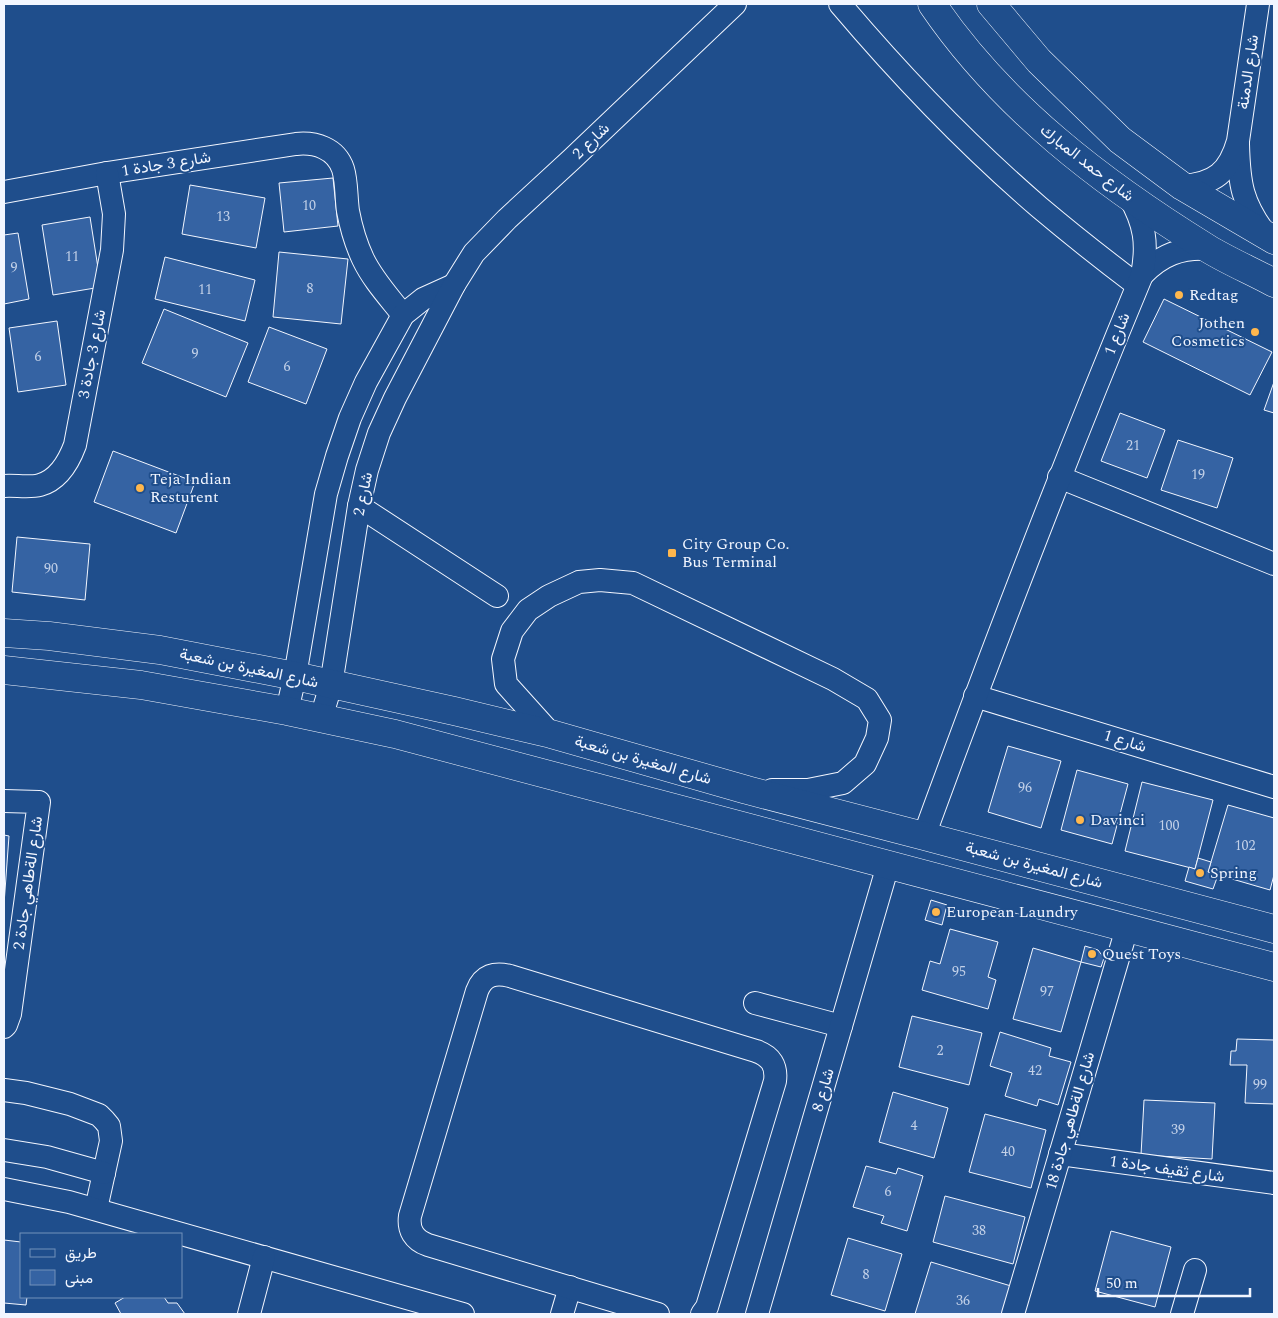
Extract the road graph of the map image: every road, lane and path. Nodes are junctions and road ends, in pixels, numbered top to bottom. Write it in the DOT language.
graph roads {
  1 [pos="735,4"];
  2 [pos="840,4"];
  3 [pos="932,4"];
  4 [pos="991,4"];
  5 [pos="1258,4"];
  6 [pos="1238,141"];
  7 [pos="107,173"];
  8 [pos="1182,186"];
  9 [pos="4,192"];
  10 [pos="1130,196"];
  11 [pos="1271,239"];
  12 [pos="1208,249"];
  13 [pos="1140,280"];
  14 [pos="1274,283"];
  15 [pos="454,285"];
  16 [pos="403,315"];
  17 [pos="1059,477"];
  18 [pos="4,486"];
  19 [pos="359,506"];
  20 [pos="1274,564"];
  21 [pos="498,596"];
  22 [pos="4,633"];
  23 [pos="4,670"];
  24 [pos="295,676"];
  25 [pos="331,685"];
  26 [pos="975,696"];
  27 [pos="287,711"];
  28 [pos="321,718"];
  29 [pos="551,734"];
  30 [pos="1274,787"];
  31 [pos="747,790"];
  32 [pos="4,801"];
  33 [pos="924,836"];
  34 [pos="888,865"];
  35 [pos="1127,928"];
  36 [pos="1274,929"];
  37 [pos="1274,967"];
  38 [pos="755,1003"];
  39 [pos="841,1026"];
  40 [pos="4,1027"];
  41 [pos="4,1090"];
  42 [pos="4,1150"];
  43 [pos="1060,1154"];
  44 [pos="104,1174"];
  45 [pos="1274,1183"];
  46 [pos="4,1190"];
  47 [pos="96,1210"];
  48 [pos="178,1233"];
  49 [pos="182,1234"];
  50 [pos="264,1257"];
  51 [pos="1194,1270"];
  52 [pos="570,1287"];
  53 [pos="250,1314"];
  54 [pos="463,1314"];
  55 [pos="562,1314"];
  56 [pos="658,1314"];
  57 [pos="702,1314"];
  58 [pos="757,1314"];
  59 [pos="1013,1314"];
  60 [pos="1182,1314"];
  1 -- 15 [label="street, شارع 2"];
  2 -- 13 [label="street"];
  3 -- 10 [label="main road, شارع حمد المبارك"];
  4 -- 8 [label="main road"];
  5 -- 6 [label="street, شارع الدمنة"];
  6 -- 8 [label="street, شارع الدمنة"];
  6 -- 11 [label="street, شارع الدمنة"];
  7 -- 9 [label="street, شارع 3 جادة 1"];
  7 -- 16 [label="street, شارع 3 جادة 1"];
  7 -- 18 [label="street, شارع 3 جادة 3"];
  8 -- 11 [label="main road"];
  10 -- 12 [label="main road, شارع حمد المبارك"];
  10 -- 13 [label="street, شارع 1"];
  12 -- 13 [label="street, شارع 1"];
  12 -- 14 [label="main road, شارع حمد المبارك"];
  13 -- 17 [label="street, شارع 1"];
  15 -- 16 [label="street"];
  15 -- 19 [label="street, شارع 2"];
  16 -- 24 [label="street"];
  17 -- 20 [label="street"];
  17 -- 26 [label="street, شارع 1"];
  19 -- 21 [label="street"];
  19 -- 25 [label="street, شارع 2"];
  22 -- 24 [label="main road, شارع المغيرة بن شعبة"];
  23 -- 27 [label="main road, شارع المغيرة بن شعبة"];
  24 -- 25 [label="main road, شارع المغيرة بن شعبة"];
  24 -- 27 [label="street"];
  25 -- 28 [label="street, شارع 2"];
  25 -- 29 [label="main road, شارع المغيرة بن شعبة"];
  26 -- 30 [label="street, شارع 1"];
  26 -- 33 [label="street, شارع 1"];
  27 -- 28 [label="main road, شارع المغيرة بن شعبة"];
  28 -- 34 [label="main road, شارع المغيرة بن شعبة"];
  29 -- 31 [label="main road, شارع المغيرة بن شعبة"];
  29 -- 31 [label="street"];
  31 -- 33 [label="main road, شارع المغيرة بن شعبة"];
  32 -- 40 [label="street, شارع الةطاهي جادة 2"];
  33 -- 36 [label="main road, شارع المغيرة بن شعبة"];
  34 -- 35 [label="main road, شارع المغيرة بن شعبة"];
  34 -- 39 [label="street, شارع 8"];
  35 -- 37 [label="main road, شارع المغيرة بن شعبة"];
  35 -- 43 [label="street, شارع الةطاهي جادة 18"];
  38 -- 39 [label="street"];
  39 -- 58 [label="street, شارع 8"];
  41 -- 44 [label="street"];
  42 -- 44 [label="street"];
  43 -- 45 [label="street, شارع ثقيف جادة 1"];
  43 -- 59 [label="street, شارع الةطاهي جادة 18"];
  44 -- 47 [label="street"];
  46 -- 47 [label="street"];
  47 -- 48 [label="street"];
  49 -- 50 [label="street"];
  50 -- 53 [label="street"];
  50 -- 54 [label="street"];
  51 -- 60 [label="street"];
  52 -- 55 [label="street"];
  52 -- 56 [label="street"];
  52 -- 57 [label="street"];
}
